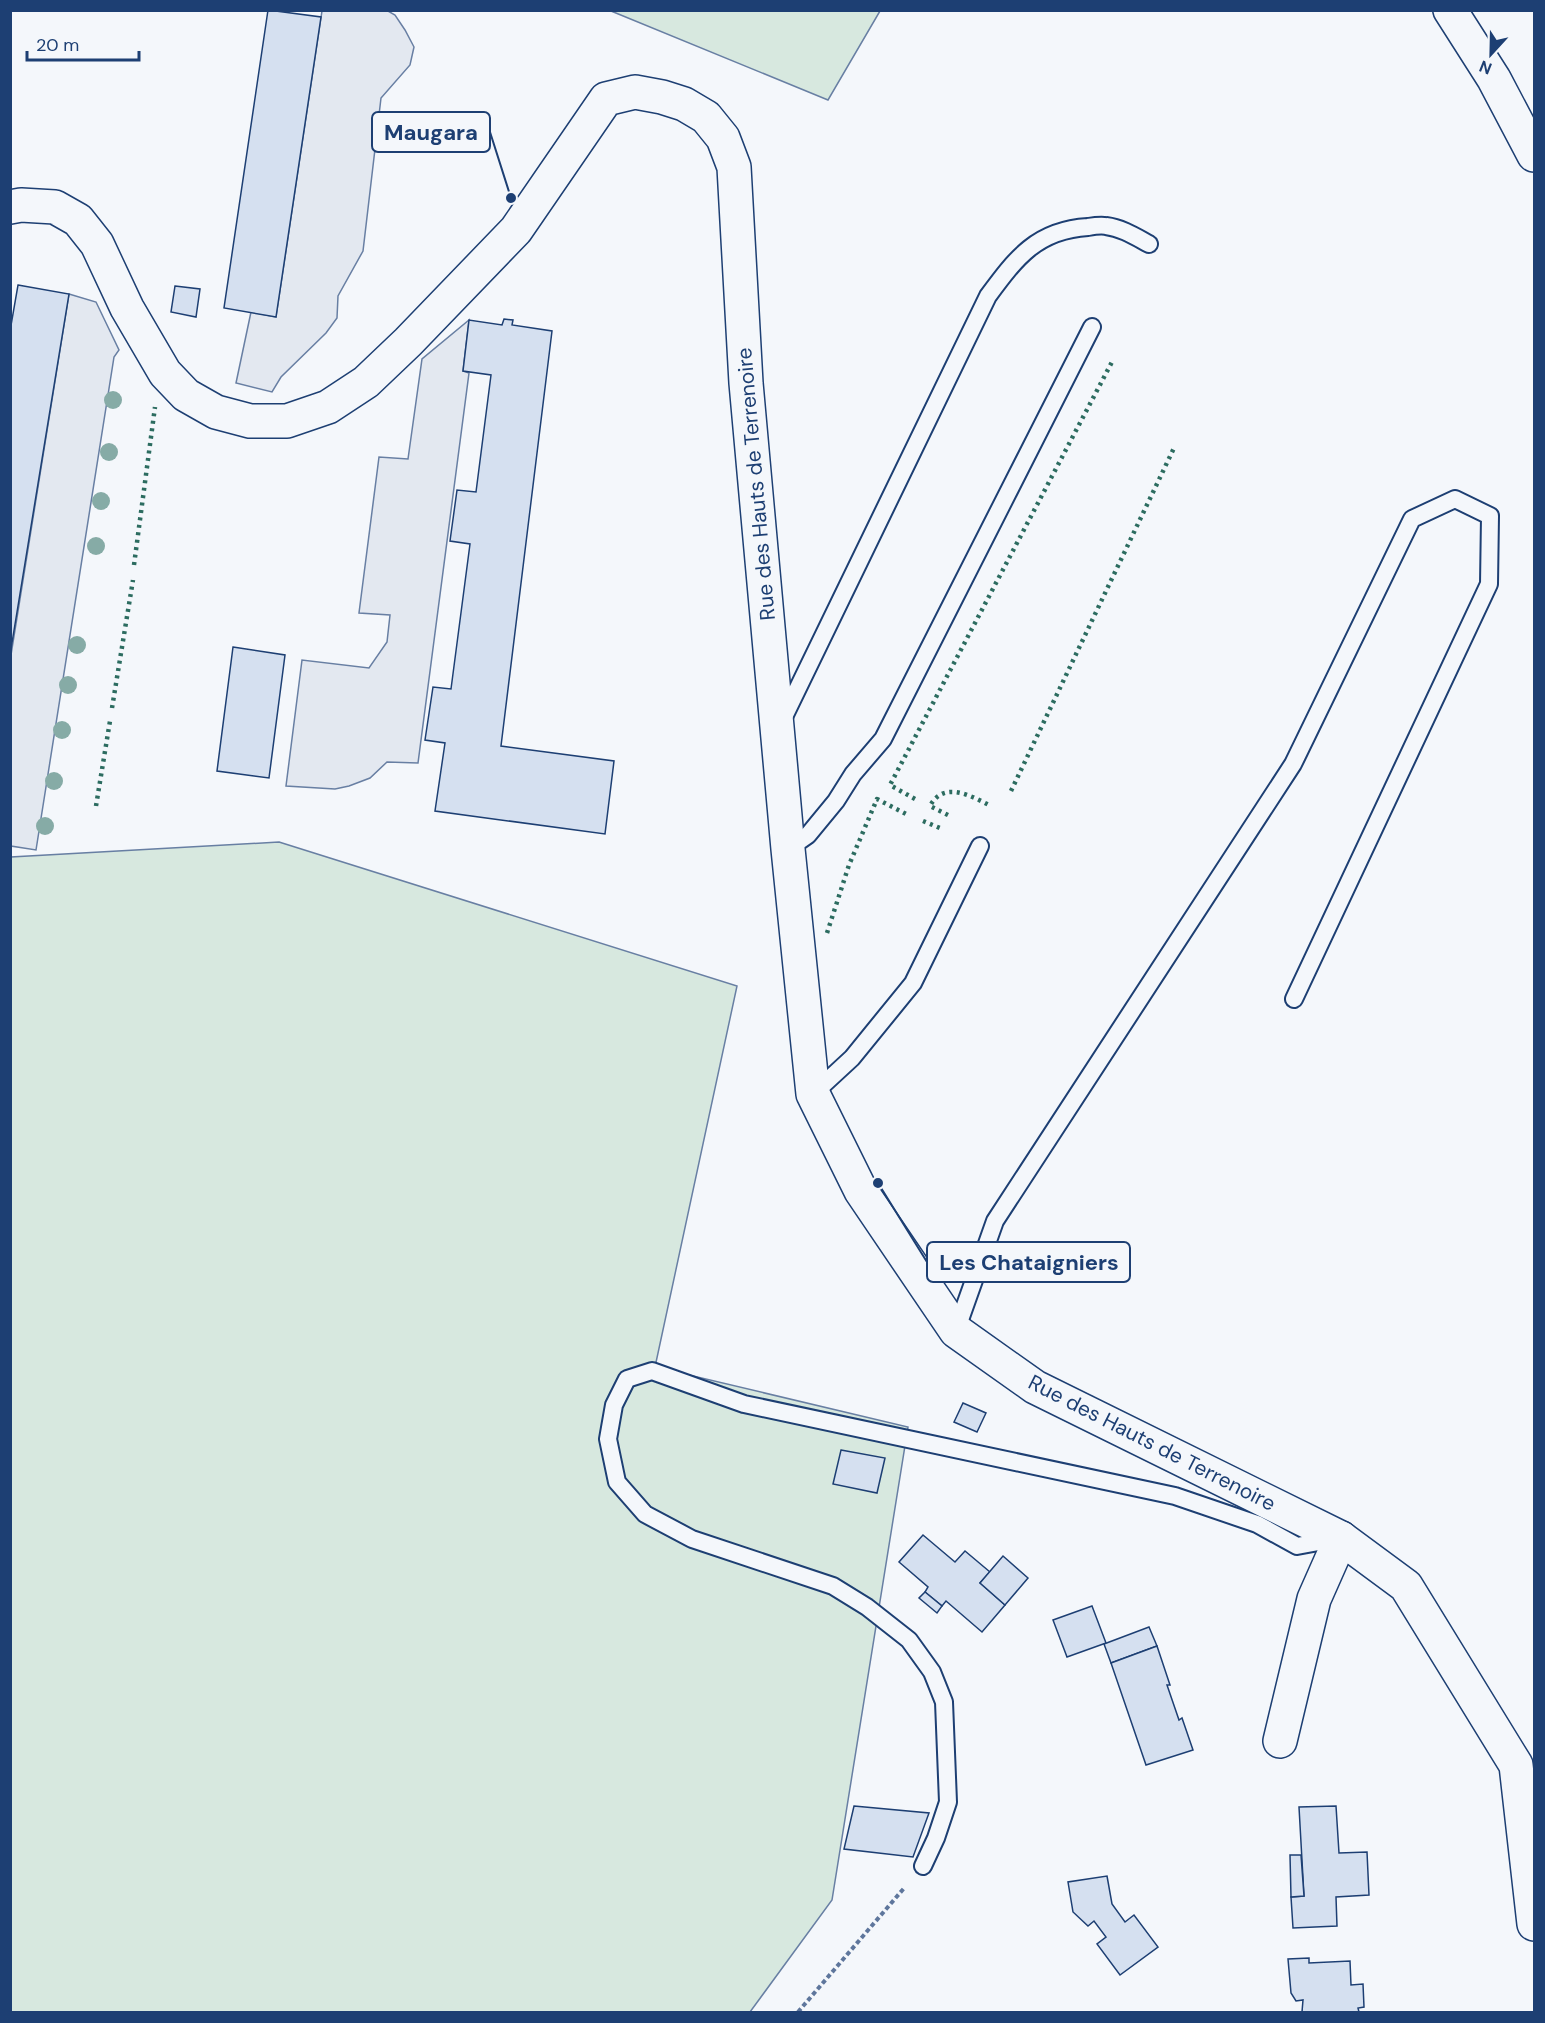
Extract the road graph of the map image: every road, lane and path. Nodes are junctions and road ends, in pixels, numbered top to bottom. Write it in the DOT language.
graph roads {
  1 [pos="1450,10"];
  2 [pos="1534,155"];
  3 [pos="10,207"];
  4 [pos="1149,244"];
  5 [pos="1092,327"];
  6 [pos="777,730"];
  7 [pos="980,846"];
  8 [pos="788,849"];
  9 [pos="1294,999"];
  10 [pos="813,1094"];
  11 [pos="956,1331"];
  12 [pos="1341,1538"];
  13 [pos="1280,1741"];
  14 [pos="923,1866"];
  15 [pos="1534,1924"];
  16 [pos="798,2013"];
  1 -- 2 [label="main road"];
  3 -- 6 [label="main road, Rue des Hauts de Terrenoire"];
  4 -- 6 [label="lane"];
  5 -- 8 [label="lane"];
  6 -- 8 [label="main road, Rue des Hauts de Terrenoire"];
  7 -- 10 [label="lane"];
  8 -- 10 [label="main road, Rue des Hauts de Terrenoire"];
  9 -- 11 [label="lane"];
  10 -- 11 [label="main road, Rue des Hauts de Terrenoire"];
  11 -- 12 [label="main road, Rue des Hauts de Terrenoire"];
  12 -- 13 [label="main road"];
  12 -- 14 [label="lane"];
  12 -- 15 [label="main road, Rue des Hauts de Terrenoire"];
  14 -- 16 [label="path"];
}
